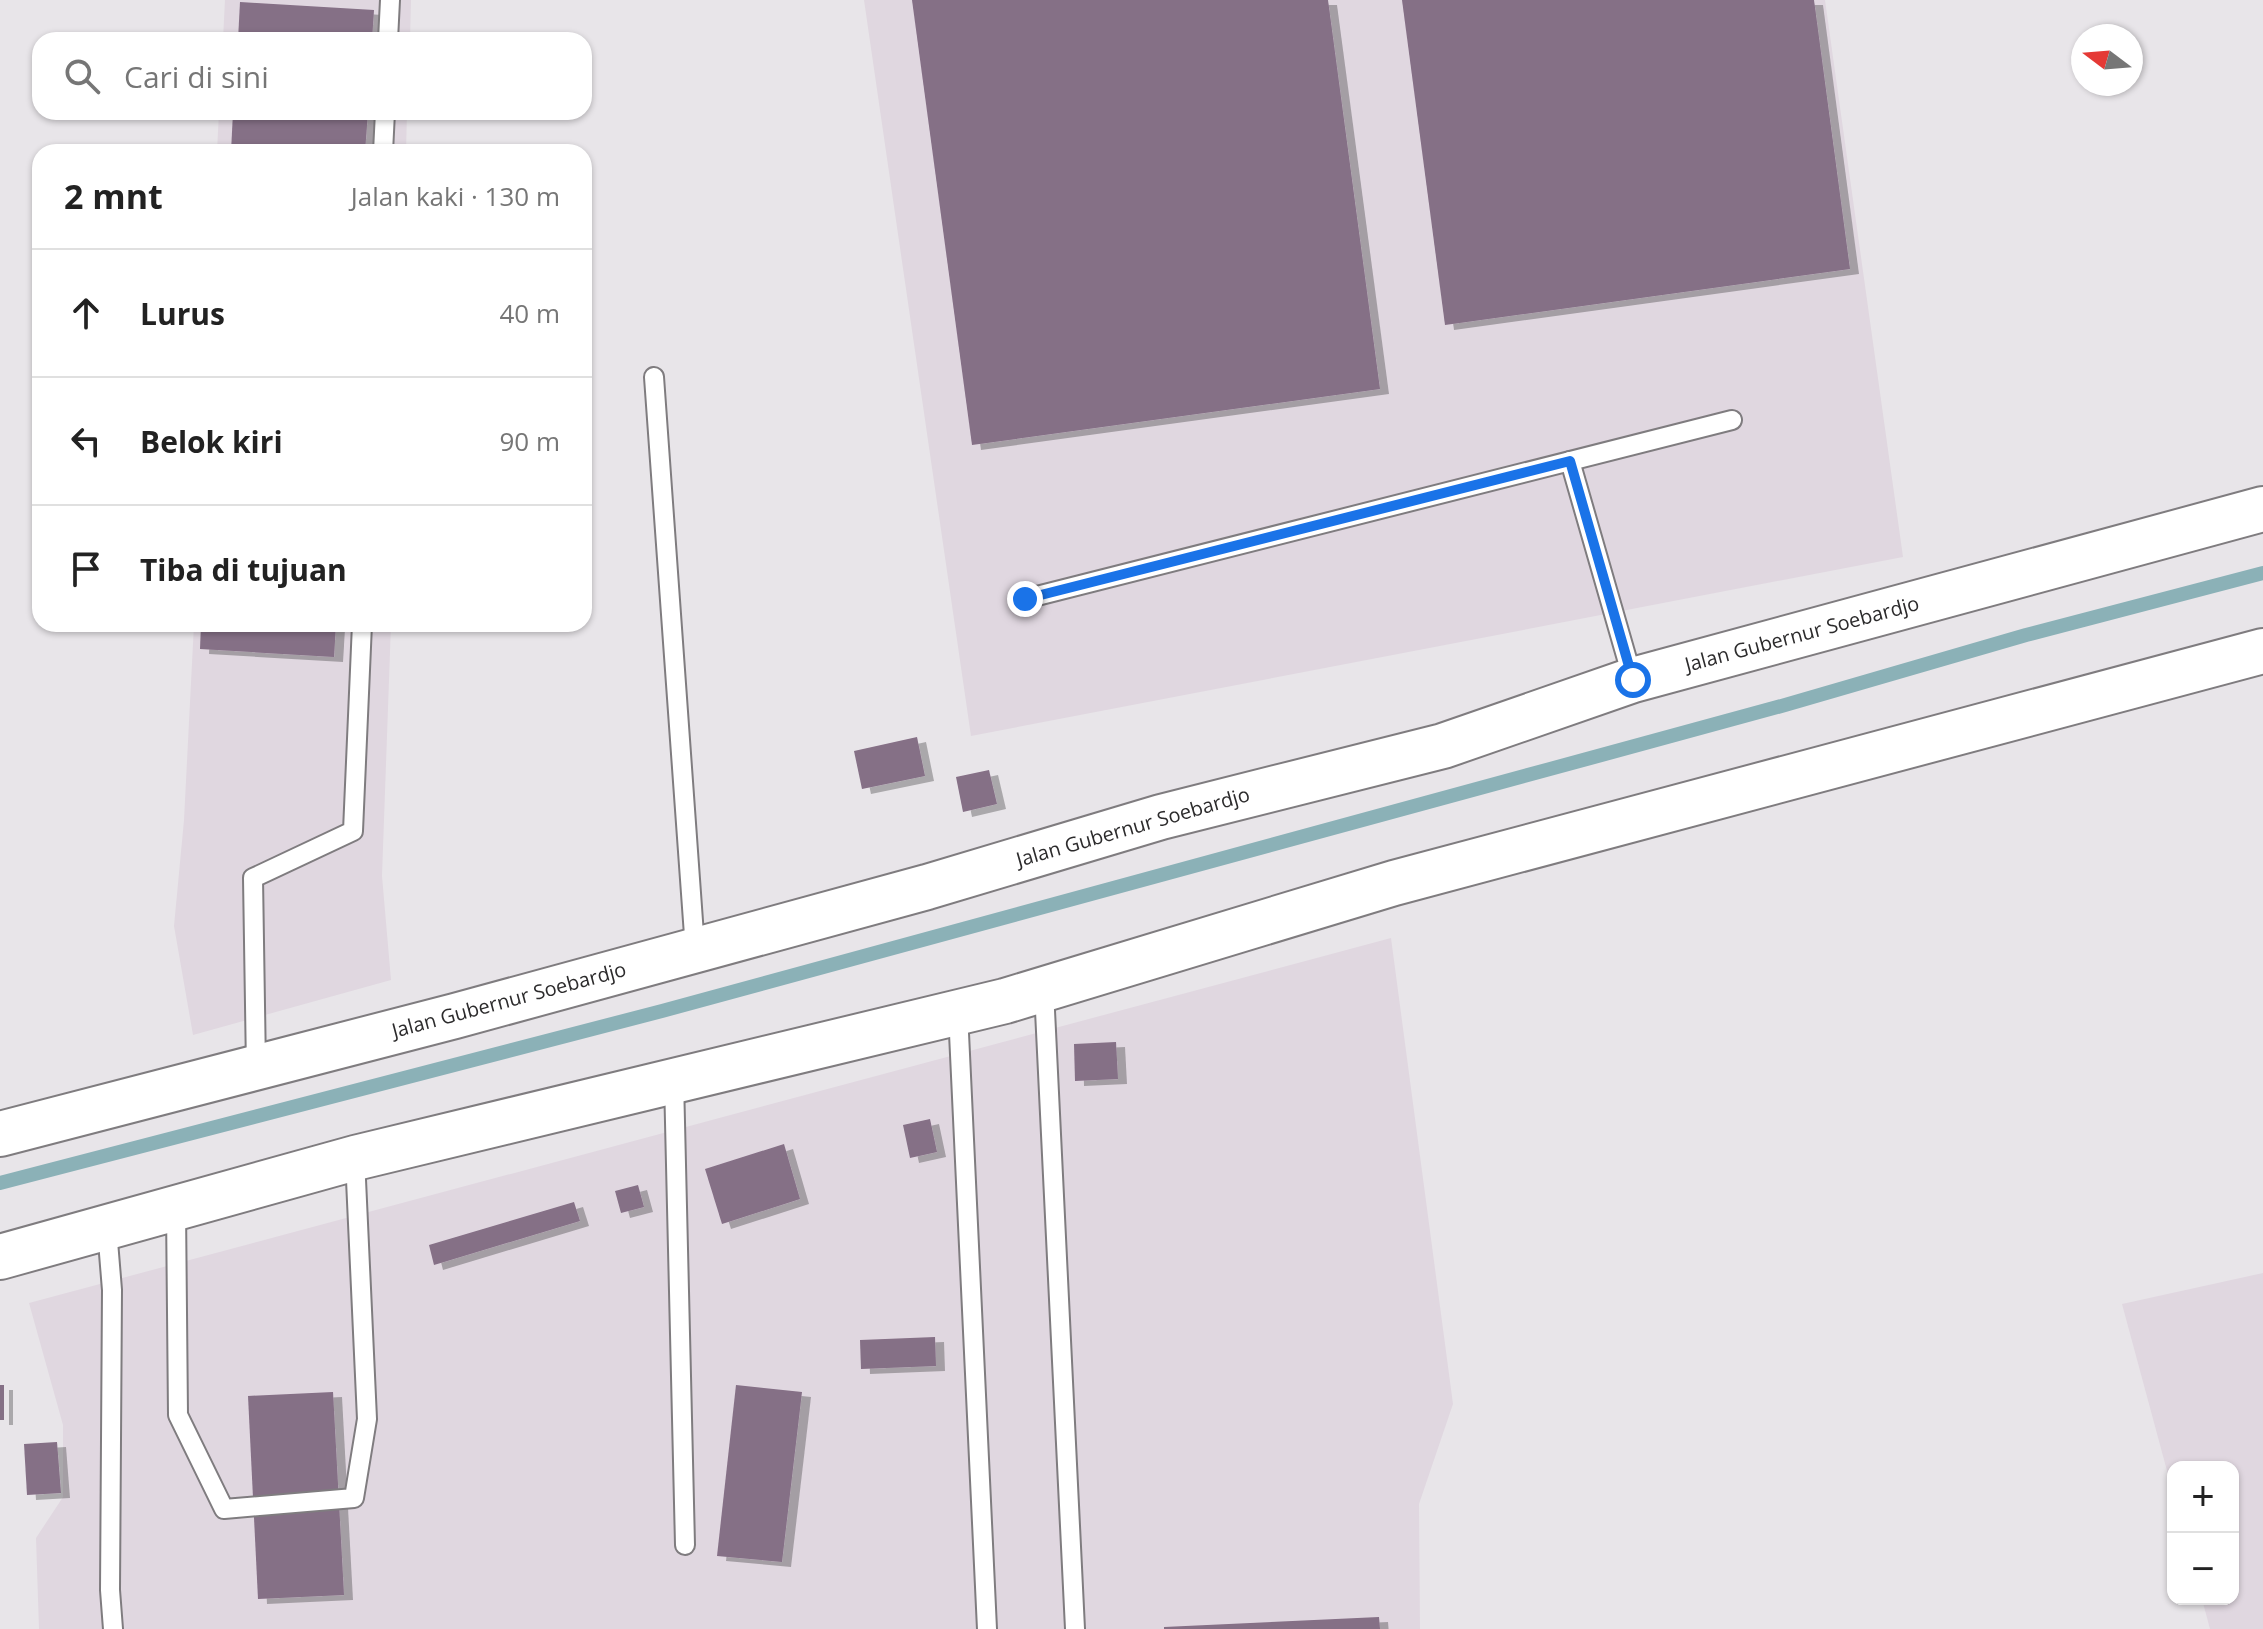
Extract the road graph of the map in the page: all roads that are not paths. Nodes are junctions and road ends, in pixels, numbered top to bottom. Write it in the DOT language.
graph roads {
  1 [pos="390,0"];
  2 [pos="388,32"];
  3 [pos="385,120"];
  4 [pos="383,144"];
  5 [pos="654,377"];
  6 [pos="1732,420"];
  7 [pos="1570,461"];
  8 [pos="2263,509"];
  9 [pos="1025,599"];
  10 [pos="362,632"];
  11 [pos="2263,651"];
  12 [pos="1633,680"];
  13 [pos="695,949"];
  14 [pos="1044,990"];
  15 [pos="958,1012"];
  16 [pos="256,1068"];
  17 [pos="674,1079"];
  18 [pos="0,1134"];
  19 [pos="355,1158"];
  20 [pos="176,1209"];
  21 [pos="107,1229"];
  22 [pos="0,1257"];
  23 [pos="685,1545"];
  24 [pos="113,1629"];
  25 [pos="987,1629"];
  26 [pos="1075,1629"];
  1 -- 2 [label="lane"];
  3 -- 4 [label="lane"];
  5 -- 13 [label="lane"];
  6 -- 7 [label="lane"];
  7 -- 9 [label="lane"];
  7 -- 12 [label="lane"];
  8 -- 12 [label="highway, Jalan Gubernur Soebardjo"];
  10 -- 16 [label="lane"];
  11 -- 14 [label="highway"];
  12 -- 13 [label="highway, Jalan Gubernur Soebardjo"];
  13 -- 16 [label="highway, Jalan Gubernur Soebardjo"];
  14 -- 15 [label="highway"];
  14 -- 26 [label="lane"];
  15 -- 17 [label="highway"];
  15 -- 25 [label="lane"];
  16 -- 18 [label="highway, Jalan Gubernur Soebardjo"];
  17 -- 19 [label="highway"];
  17 -- 23 [label="lane"];
  19 -- 20 [label="highway"];
  19 -- 20 [label="lane"];
  20 -- 21 [label="highway"];
  21 -- 22 [label="highway"];
  21 -- 24 [label="lane"];
}
